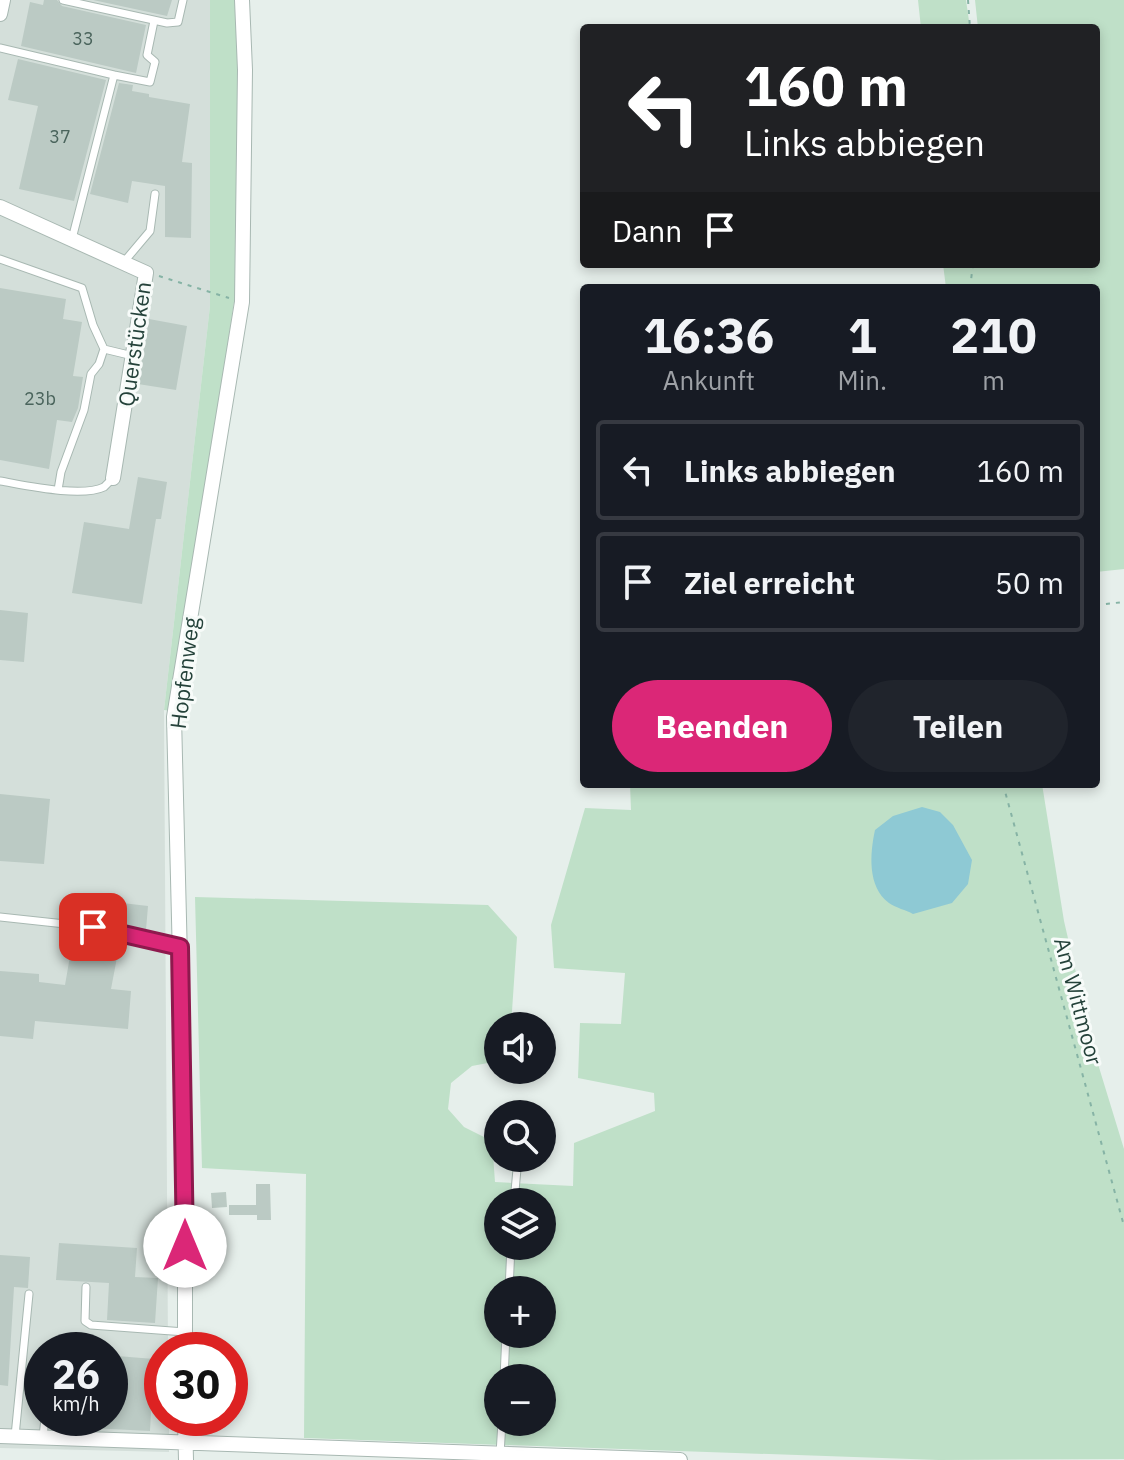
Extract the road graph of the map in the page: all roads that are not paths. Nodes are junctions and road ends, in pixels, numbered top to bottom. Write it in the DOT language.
graph roads {
  1 [pos="3,0"];
  2 [pos="63,0"];
  3 [pos="183,0"];
  4 [pos="242,0"];
  5 [pos="0,14"];
  6 [pos="154,21"];
  7 [pos="0,48"];
  8 [pos="114,75"];
  9 [pos="155,194"];
  10 [pos="0,207"];
  11 [pos="71,241"];
  12 [pos="0,259"];
  13 [pos="123,263"];
  14 [pos="104,349"];
  15 [pos="133,356"];
  16 [pos="113,478"];
  17 [pos="0,481"];
  18 [pos="58,490"];
  19 [pos="0,917"];
  20 [pos="180,947"];
  21 [pos="86,1287"];
  22 [pos="29,1294"];
  23 [pos="185,1332"];
  24 [pos="8,1436"];
  25 [pos="185,1436"];
  26 [pos="501,1436"];
  27 [pos="43,1437"];
  28 [pos="185,1443"];
  29 [pos="500,1454"];
  30 [pos="186,1460"];
  31 [pos="680,1460"];
  1 -- 5 [label="street"];
  2 -- 6 [label="lane"];
  3 -- 6 [label="lane"];
  4 -- 20 [label="street, Hopfenweg"];
  6 -- 8 [label="lane"];
  7 -- 8 [label="lane"];
  8 -- 11 [label="lane"];
  9 -- 13 [label="lane"];
  10 -- 11 [label="street, Querstücken"];
  11 -- 13 [label="street, Querstücken"];
  12 -- 14 [label="lane"];
  13 -- 15 [label="street, Querstücken"];
  14 -- 15 [label="lane"];
  14 -- 18 [label="lane"];
  15 -- 16 [label="street, Querstücken"];
  16 -- 18 [label="lane"];
  17 -- 18 [label="lane"];
  19 -- 20 [label="lane"];
  20 -- 23 [label="street, Hopfenweg"];
  21 -- 23 [label="lane"];
  22 -- 24 [label="lane"];
  24 -- 27 [label="street"];
  25 -- 28 [label="street"];
  26 -- 29 [label="lane"];
  27 -- 28 [label="street"];
  28 -- 29 [label="street"];
  28 -- 30 [label="street"];
  29 -- 31 [label="street"];
}
